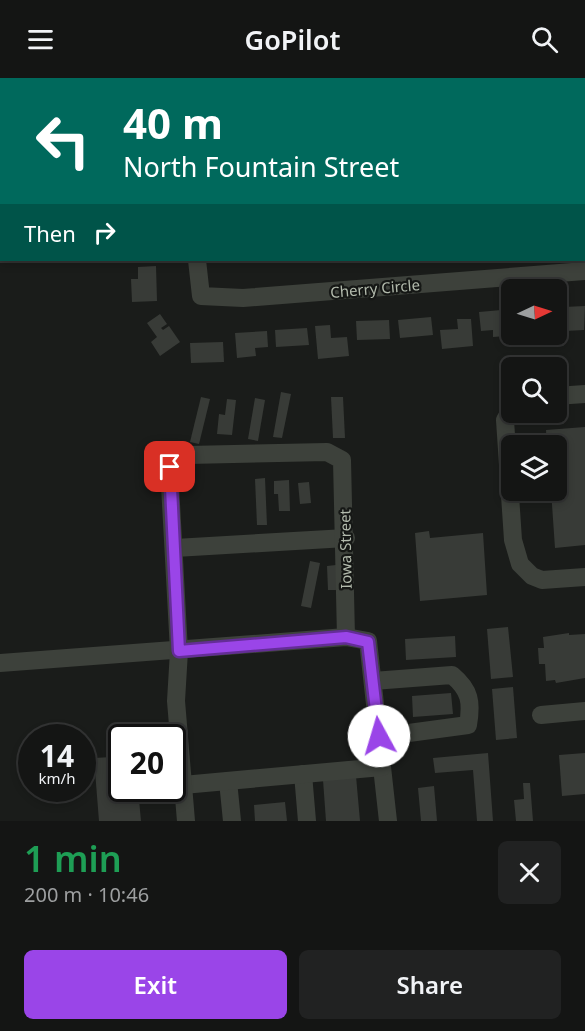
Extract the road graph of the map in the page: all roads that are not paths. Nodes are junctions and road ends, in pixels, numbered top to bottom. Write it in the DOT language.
graph roads {
  1 [pos="197,261"];
  2 [pos="585,271"];
  3 [pos="585,394"];
  4 [pos="567,395"];
  5 [pos="505,423"];
  6 [pos="345,538"];
  7 [pos="175,548"];
  8 [pos="585,577"];
  9 [pos="346,637"];
  10 [pos="179,651"];
  11 [pos="0,663"];
  12 [pos="373,681"];
  13 [pos="585,711"];
  14 [pos="541,715"];
  15 [pos="178,724"];
  16 [pos="379,736"];
  17 [pos="382,767"];
  18 [pos="303,774"];
  19 [pos="228,780"];
  20 [pos="186,785"];
  21 [pos="184,802"];
  22 [pos="186,821"];
  23 [pos="232,821"];
  24 [pos="307,821"];
  25 [pos="388,821"];
  1 -- 2 [label="street, Cherry Circle"];
  3 -- 4 [label="street"];
  5 -- 8 [label="street"];
  6 -- 7 [label="street"];
  6 -- 7 [label="street, Iowa Street"];
  6 -- 9 [label="street, Iowa Street"];
  7 -- 10 [label="street"];
  9 -- 10 [label="street"];
  9 -- 12 [label="street"];
  10 -- 11 [label="street"];
  10 -- 15 [label="street"];
  12 -- 16 [label="street"];
  12 -- 16 [label="street"];
  13 -- 14 [label="street"];
  16 -- 17 [label="street"];
  17 -- 18 [label="street"];
  17 -- 25 [label="street"];
  18 -- 19 [label="street"];
  18 -- 24 [label="street"];
  19 -- 20 [label="street"];
  19 -- 23 [label="street"];
  21 -- 22 [label="street"];
}
